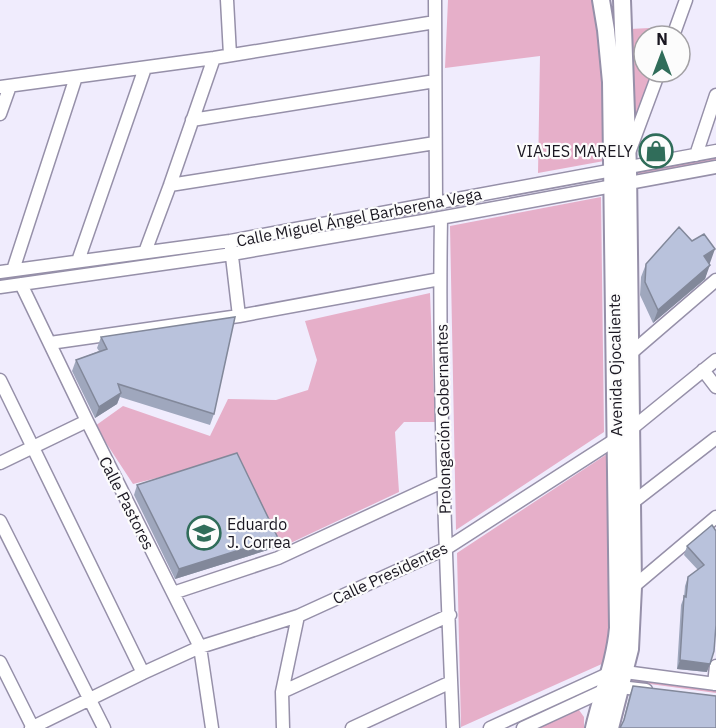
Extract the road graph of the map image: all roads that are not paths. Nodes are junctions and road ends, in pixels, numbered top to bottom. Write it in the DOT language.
graph roads {
  1 [pos="227,0"];
  2 [pos="435,0"];
  3 [pos="601,0"];
  4 [pos="622,0"];
  5 [pos="686,0"];
  6 [pos="435,21"];
  7 [pos="677,24"];
  8 [pos="230,55"];
  9 [pos="214,58"];
  10 [pos="145,68"];
  11 [pos="76,77"];
  12 [pos="435,81"];
  13 [pos="655,84"];
  14 [pos="5,87"];
  15 [pos="716,95"];
  16 [pos="0,114"];
  17 [pos="192,120"];
  18 [pos="435,142"];
  19 [pos="716,152"];
  20 [pos="696,155"];
  21 [pos="716,167"];
  22 [pos="628,168"];
  23 [pos="611,179"];
  24 [pos="170,185"];
  25 [pos="436,202"];
  26 [pos="441,218"];
  27 [pos="231,248"];
  28 [pos="145,252"];
  29 [pos="78,261"];
  30 [pos="13,270"];
  31 [pos="0,272"];
  32 [pos="440,279"];
  33 [pos="716,280"];
  34 [pos="21,284"];
  35 [pos="0,287"];
  36 [pos="239,316"];
  37 [pos="50,343"];
  38 [pos="630,354"];
  39 [pos="716,360"];
  40 [pos="703,370"];
  41 [pos="0,380"];
  42 [pos="716,387"];
  43 [pos="87,421"];
  44 [pos="623,434"];
  45 [pos="716,438"];
  46 [pos="33,446"];
  47 [pos="0,463"];
  48 [pos="444,482"];
  49 [pos="632,503"];
  50 [pos="716,517"];
  51 [pos="0,521"];
  52 [pos="447,548"];
  53 [pos="633,587"];
  54 [pos="173,593"];
  55 [pos="450,615"];
  56 [pos="298,616"];
  57 [pos="200,647"];
  58 [pos="0,662"];
  59 [pos="716,666"];
  60 [pos="142,673"];
  61 [pos="618,677"];
  62 [pos="452,682"];
  63 [pos="715,684"];
  64 [pos="603,691"];
  65 [pos="654,691"];
  66 [pos="282,692"];
  67 [pos="88,700"];
  68 [pos="32,728"];
  69 [pos="104,728"];
  70 [pos="212,728"];
  71 [pos="283,728"];
  72 [pos="352,728"];
  73 [pos="453,728"];
  74 [pos="490,728"];
  75 [pos="523,728"];
  76 [pos="594,728"];
  77 [pos="610,728"];
  1 -- 8 [label="street"];
  2 -- 6 [label="street"];
  3 -- 23 [label="main road, Avenida Ojocaliente"];
  4 -- 22 [label="main road, Avenida Ojocaliente"];
  5 -- 7 [label="street"];
  6 -- 8 [label="street"];
  6 -- 12 [label="street"];
  8 -- 9 [label="street"];
  9 -- 10 [label="street"];
  9 -- 17 [label="street"];
  10 -- 11 [label="street"];
  10 -- 29 [label="street"];
  11 -- 14 [label="street"];
  11 -- 30 [label="street"];
  12 -- 17 [label="street"];
  12 -- 18 [label="street"];
  13 -- 22 [label="street"];
  14 -- 16 [label="street"];
  15 -- 20 [label="street"];
  17 -- 24 [label="street"];
  18 -- 24 [label="street"];
  18 -- 25 [label="street"];
  19 -- 20 [label="street, Calle Miguel Ángel Barberena Vega"];
  20 -- 22 [label="street, Calle Miguel Ángel Barberena Vega"];
  21 -- 22 [label="street, Calle Miguel Ángel Barberena Vega"];
  22 -- 23 [label="street, Calle Miguel Ángel Barberena Vega"];
  22 -- 38 [label="main road, Avenida Ojocaliente"];
  23 -- 25 [label="street, Calle Miguel Ángel Barberena Vega"];
  23 -- 26 [label="street, Calle Miguel Ángel Barberena Vega"];
  23 -- 44 [label="main road, Avenida Ojocaliente"];
  24 -- 28 [label="street"];
  25 -- 27 [label="street, Calle Miguel Ángel Barberena Vega"];
  26 -- 27 [label="street, Calle Miguel Ángel Barberena Vega"];
  26 -- 32 [label="street, Prolongación Gobernantes"];
  27 -- 28 [label="street, Calle Miguel Ángel Barberena Vega"];
  27 -- 34 [label="street, Calle Miguel Ángel Barberena Vega"];
  27 -- 36 [label="street"];
  28 -- 29 [label="street, Calle Miguel Ángel Barberena Vega"];
  29 -- 30 [label="street, Calle Miguel Ángel Barberena Vega"];
  30 -- 31 [label="street, Calle Miguel Ángel Barberena Vega"];
  32 -- 36 [label="street"];
  32 -- 48 [label="street, Prolongación Gobernantes"];
  33 -- 38 [label="street"];
  34 -- 35 [label="street, Calle Miguel Ángel Barberena Vega"];
  34 -- 37 [label="street, Calle Pastores"];
  36 -- 37 [label="street"];
  37 -- 43 [label="street, Calle Pastores"];
  38 -- 44 [label="main road, Avenida Ojocaliente"];
  39 -- 40 [label="street, Calle Presidentes"];
  40 -- 42 [label="street"];
  40 -- 44 [label="street, Calle Presidentes"];
  41 -- 46 [label="street"];
  43 -- 46 [label="street"];
  43 -- 54 [label="street, Calle Pastores"];
  44 -- 49 [label="main road, Avenida Ojocaliente"];
  44 -- 52 [label="street, Calle Presidentes"];
  44 -- 61 [label="main road, Avenida Ojocaliente"];
  45 -- 49 [label="street"];
  46 -- 47 [label="street"];
  46 -- 60 [label="street"];
  48 -- 52 [label="street, Prolongación Gobernantes"];
  48 -- 54 [label="street"];
  49 -- 53 [label="main road, Avenida Ojocaliente"];
  50 -- 53 [label="street"];
  51 -- 67 [label="street"];
  52 -- 55 [label="street, Prolongación Gobernantes"];
  52 -- 56 [label="street, Calle Presidentes"];
  53 -- 61 [label="main road, Avenida Ojocaliente"];
  54 -- 57 [label="street, Calle Pastores"];
  55 -- 62 [label="street, Prolongación Gobernantes"];
  55 -- 66 [label="street"];
  56 -- 57 [label="street, Calle Presidentes"];
  56 -- 66 [label="street"];
  57 -- 60 [label="street, Calle Presidentes"];
  57 -- 70 [label="street, Calle Pastores"];
  58 -- 68 [label="street"];
  59 -- 63 [label="street"];
  60 -- 67 [label="street, Calle Presidentes"];
  61 -- 63 [label="street"];
  61 -- 64 [label="main road, Avenida Ojocaliente"];
  61 -- 65 [label="street"];
  61 -- 74 [label="street"];
  61 -- 77 [label="main road, Avenida Ojocaliente"];
  62 -- 72 [label="street"];
  62 -- 73 [label="street, Prolongación Gobernantes"];
  64 -- 75 [label="street"];
  64 -- 76 [label="main road, Avenida Ojocaliente"];
  66 -- 71 [label="street"];
  67 -- 68 [label="street, Calle Presidentes"];
  67 -- 69 [label="street"];
}
